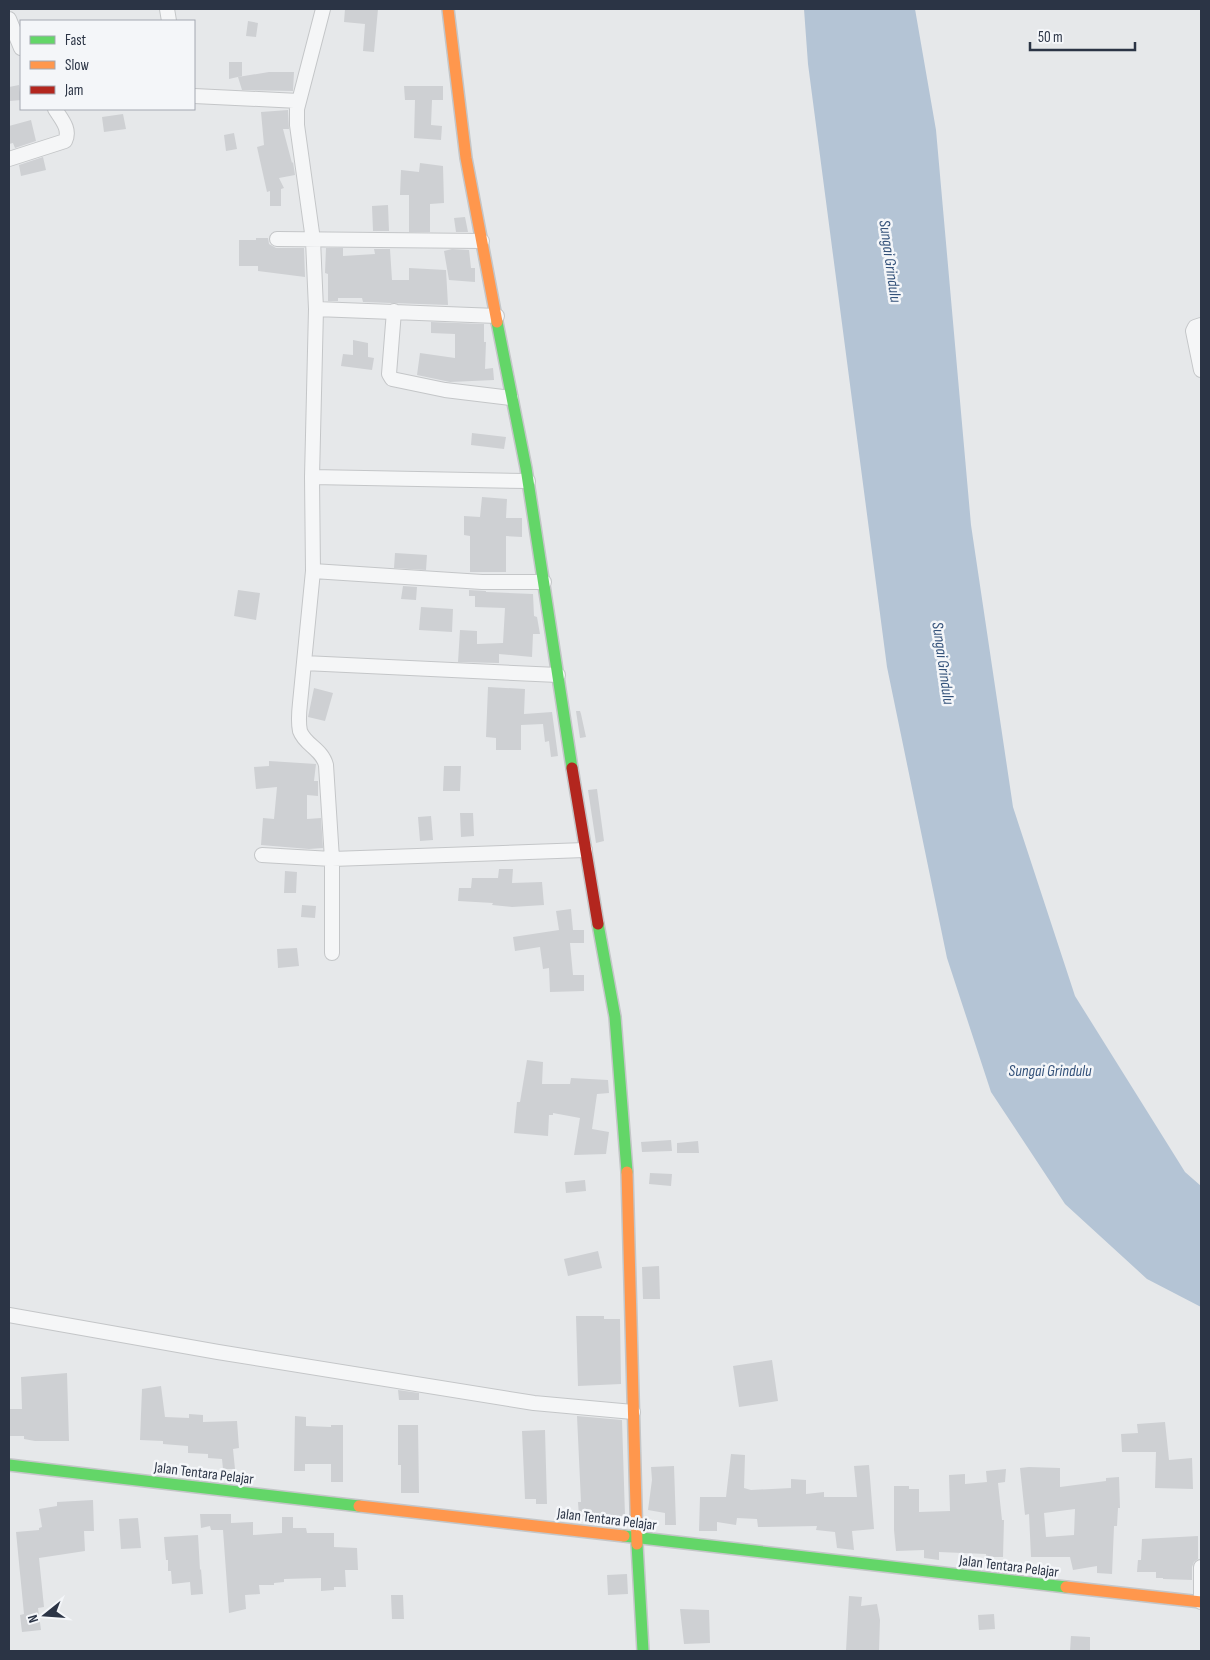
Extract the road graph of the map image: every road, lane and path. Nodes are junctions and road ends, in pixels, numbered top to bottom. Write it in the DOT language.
graph roads {
  1 [pos="323,9"];
  2 [pos="448,9"];
  3 [pos="9,19"];
  4 [pos="20,46"];
  5 [pos="195,96"];
  6 [pos="299,101"];
  7 [pos="56,110"];
  8 [pos="9,159"];
  9 [pos="277,239"];
  10 [pos="313,240"];
  11 [pos="482,241"];
  12 [pos="316,309"];
  13 [pos="394,311"];
  14 [pos="497,316"];
  15 [pos="1201,325"];
  16 [pos="1201,370"];
  17 [pos="511,398"];
  18 [pos="312,477"];
  19 [pos="528,481"];
  20 [pos="313,571"];
  21 [pos="544,582"];
  22 [pos="304,663"];
  23 [pos="558,674"];
  24 [pos="585,850"];
  25 [pos="262,855"];
  26 [pos="332,859"];
  27 [pos="332,952"];
  28 [pos="9,1315"];
  29 [pos="634,1412"];
  30 [pos="9,1465"];
  31 [pos="637,1538"];
  32 [pos="1201,1567"];
  33 [pos="1201,1602"];
  34 [pos="644,1651"];
  1 -- 6 [label="street"];
  2 -- 11 [label="street"];
  3 -- 4 [label="street"];
  5 -- 6 [label="street"];
  6 -- 10 [label="street"];
  7 -- 8 [label="street"];
  9 -- 10 [label="street"];
  10 -- 11 [label="street"];
  10 -- 12 [label="street"];
  11 -- 14 [label="street"];
  12 -- 13 [label="street"];
  12 -- 18 [label="street"];
  13 -- 14 [label="street"];
  13 -- 17 [label="street"];
  14 -- 17 [label="street"];
  15 -- 16 [label="street"];
  17 -- 19 [label="street"];
  18 -- 19 [label="street"];
  18 -- 20 [label="street"];
  19 -- 21 [label="street"];
  20 -- 21 [label="street"];
  20 -- 22 [label="street"];
  21 -- 23 [label="street"];
  22 -- 23 [label="street"];
  22 -- 26 [label="street"];
  23 -- 24 [label="street"];
  24 -- 26 [label="street"];
  24 -- 29 [label="street"];
  25 -- 26 [label="street"];
  26 -- 27 [label="street"];
  28 -- 29 [label="street"];
  29 -- 31 [label="street"];
  30 -- 31 [label="street, Jalan Tentara Pelajar"];
  31 -- 33 [label="street, Jalan Tentara Pelajar"];
  31 -- 34 [label="street"];
  32 -- 33 [label="street"];
}
